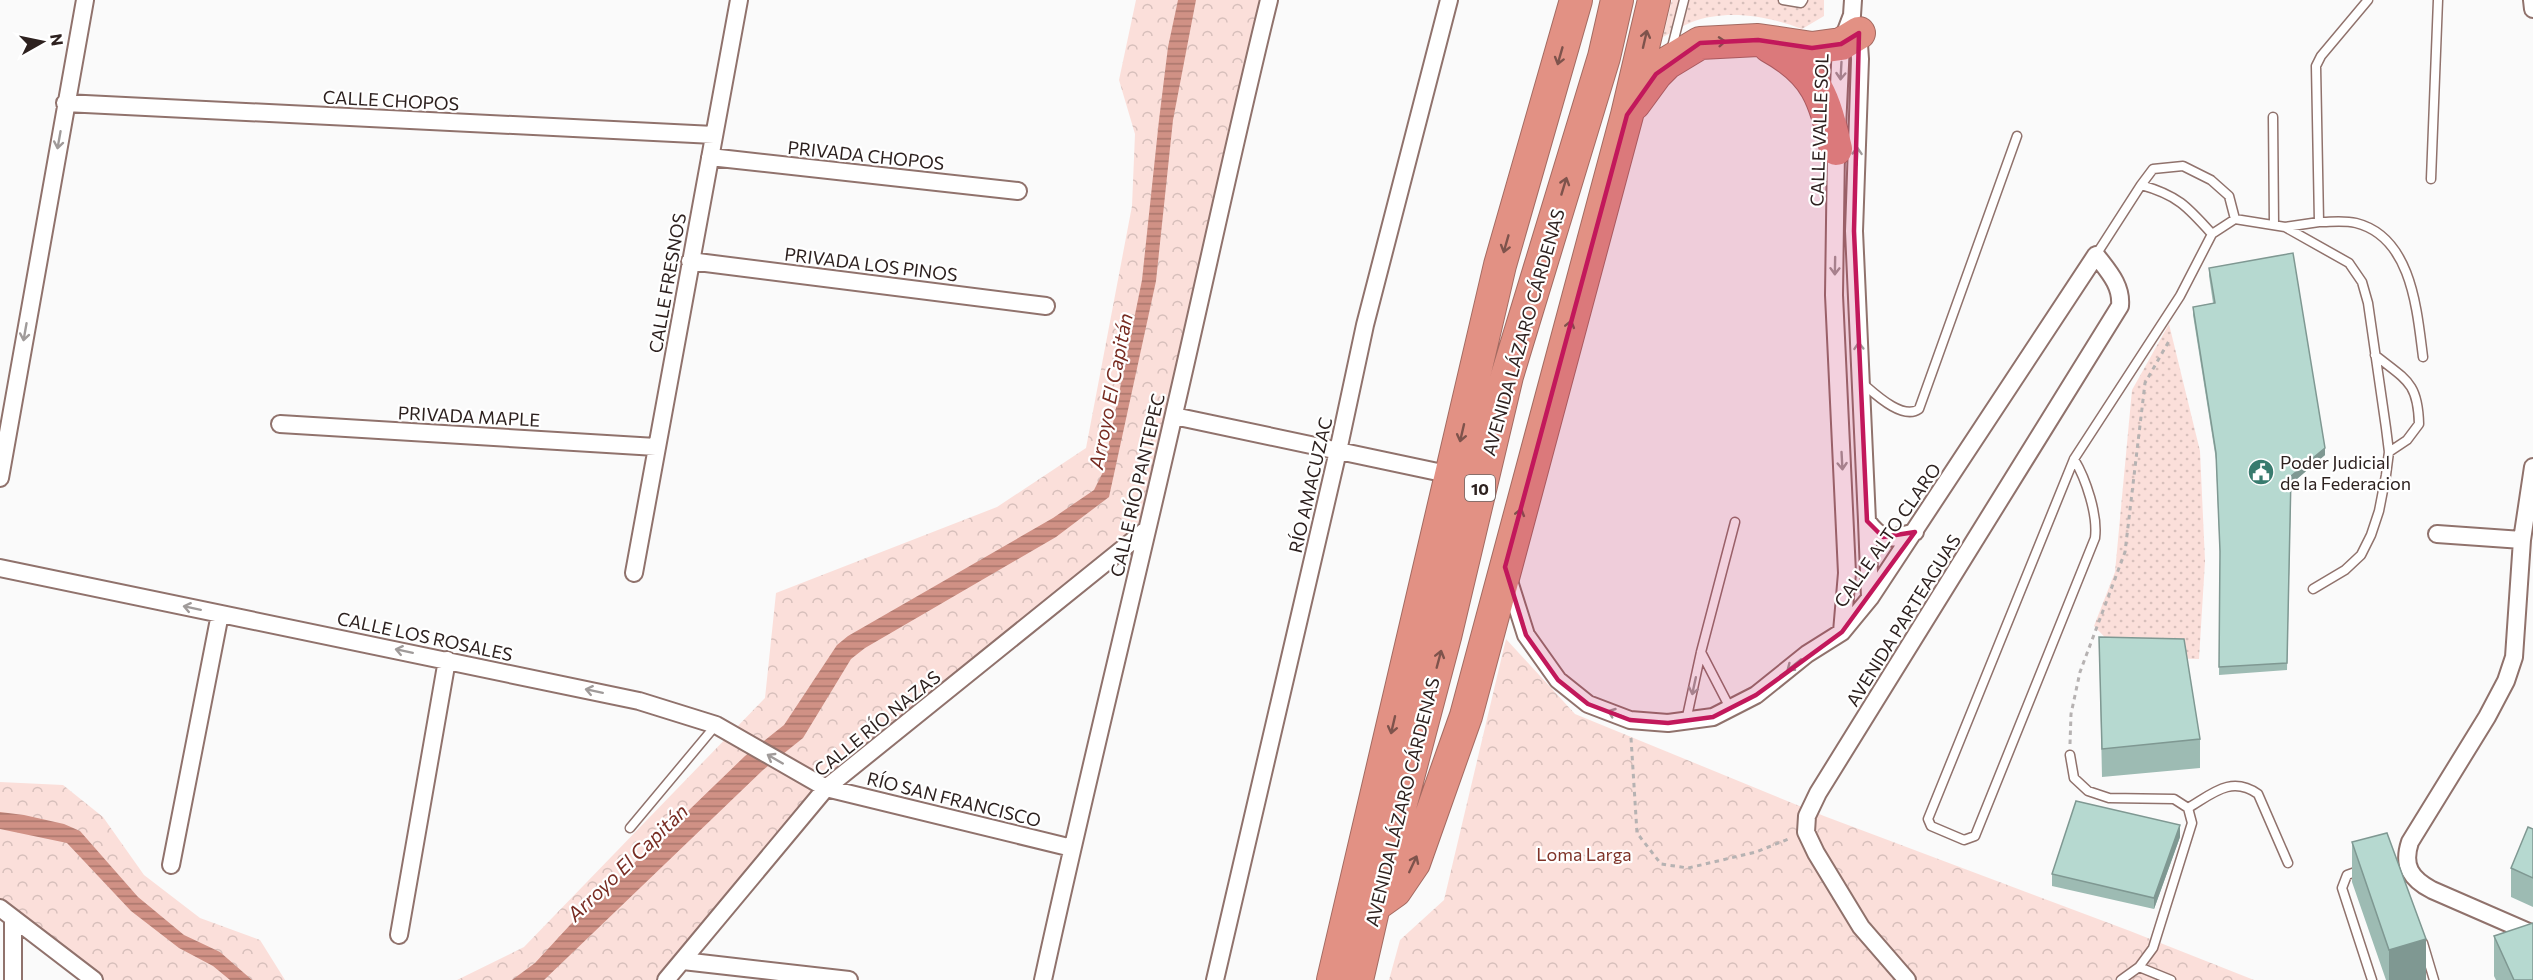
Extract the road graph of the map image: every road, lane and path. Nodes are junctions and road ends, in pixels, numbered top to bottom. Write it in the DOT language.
graph roads {
  1 [pos="85,0"];
  2 [pos="739,0"];
  3 [pos="1269,0"];
  4 [pos="1449,0"];
  5 [pos="1576,0"];
  6 [pos="1617,0"];
  7 [pos="1654,0"];
  8 [pos="1684,0"];
  9 [pos="1783,0"];
  10 [pos="1803,0"];
  11 [pos="2368,0"];
  12 [pos="2438,0"];
  13 [pos="2532,0"];
  14 [pos="2533,9"];
  15 [pos="1852,23"];
  16 [pos="1758,40"];
  17 [pos="1667,63"];
  18 [pos="65,103"];
  19 [pos="1627,115"];
  20 [pos="2272,117"];
  21 [pos="714,135"];
  22 [pos="2017,136"];
  23 [pos="1836,149"];
  24 [pos="710,157"];
  25 [pos="2431,179"];
  26 [pos="2140,185"];
  27 [pos="1018,190"];
  28 [pos="2235,219"];
  29 [pos="2319,222"];
  30 [pos="2274,225"];
  31 [pos="2285,227"];
  32 [pos="2212,234"];
  33 [pos="2096,255"];
  34 [pos="690,261"];
  35 [pos="1046,306"];
  36 [pos="2173,333"];
  37 [pos="2375,356"];
  38 [pos="2423,357"];
  39 [pos="1861,382"];
  40 [pos="1174,416"];
  41 [pos="280,424"];
  42 [pos="656,447"];
  43 [pos="1338,451"];
  44 [pos="2389,452"];
  45 [pos="2074,459"];
  46 [pos="2533,467"];
  47 [pos="1452,475"];
  48 [pos="0,478"];
  49 [pos="1868,521"];
  50 [pos="1734,522"];
  51 [pos="1146,530"];
  52 [pos="1916,532"];
  53 [pos="2437,534"];
  54 [pos="2522,540"];
  55 [pos="1505,567"];
  56 [pos="0,568"];
  57 [pos="634,573"];
  58 [pos="2313,589"];
  59 [pos="1870,598"];
  60 [pos="220,614"];
  61 [pos="1842,632"];
  62 [pos="1701,652"];
  63 [pos="447,660"];
  64 [pos="1730,708"];
  65 [pos="1630,720"];
  66 [pos="1686,721"];
  67 [pos="716,725"];
  68 [pos="2070,754"];
  69 [pos="826,788"];
  70 [pos="2188,808"];
  71 [pos="630,828"];
  72 [pos="1806,832"];
  73 [pos="1072,848"];
  74 [pos="2288,863"];
  75 [pos="171,865"];
  76 [pos="2370,867"];
  77 [pos="1374,906"];
  78 [pos="7,913"];
  79 [pos="2533,934"];
  80 [pos="399,935"];
  81 [pos="2422,938"];
  82 [pos="683,961"];
  83 [pos="2139,967"];
  84 [pos="669,978"];
  85 [pos="13,980"];
  86 [pos="94,980"];
  87 [pos="849,980"];
  88 [pos="1043,980"];
  89 [pos="1215,980"];
  90 [pos="1333,980"];
  91 [pos="1358,980"];
  92 [pos="1907,980"];
  93 [pos="2121,980"];
  94 [pos="2172,980"];
  95 [pos="2372,980"];
  96 [pos="2434,980"];
  1 -- 18 [label="street"];
  2 -- 21 [label="street, CALLE FRESNOS"];
  3 -- 40 [label="street, CALLE RÍO PANTEPEC"];
  4 -- 43 [label="street, RÍO AMACUZAC"];
  5 -- 47 [label="highway, AVENIDA LÁZARO CÁRDENAS / 10, one-way"];
  77 -- 6 [label="highway, AVENIDA LÁZARO CÁRDENAS / 10, one-way"];
  19 -- 7 [label="highway, one-way"];
  8 -- 17 [label="lane"];
  9 -- 10 [label="lane"];
  11 -- 29 [label="lane"];
  12 -- 25 [label="lane"];
  13 -- 14 [label="street"];
  15 -- 16 [label="highway"];
  15 -- 23 [label="street, CALLE VALLE SOL, one-way"];
  39 -- 15 [label="street, one-way"];
  17 -- 16 [label="highway, one-way"];
  16 -- 23 [label="highway"];
  17 -- 19 [label="highway"];
  18 -- 21 [label="street, CALLE CHOPOS"];
  18 -- 48 [label="street, one-way"];
  55 -- 19 [label="highway, one-way"];
  20 -- 30 [label="lane"];
  21 -- 24 [label="street, CALLE FRESNOS"];
  22 -- 39 [label="lane"];
  23 -- 61 [label="street, CALLE VALLE SOL, one-way"];
  24 -- 27 [label="street, PRIVADA CHOPOS"];
  24 -- 34 [label="street, CALLE FRESNOS"];
  26 -- 28 [label="lane"];
  26 -- 32 [label="lane"];
  26 -- 33 [label="lane"];
  28 -- 30 [label="lane"];
  28 -- 32 [label="lane"];
  29 -- 31 [label="lane"];
  29 -- 38 [label="lane"];
  30 -- 31 [label="lane"];
  31 -- 37 [label="lane"];
  32 -- 45 [label="lane"];
  33 -- 52 [label="street, CALLE ALTO CLARO"];
  33 -- 72 [label="street, AVENIDA PARTEAGUAS"];
  34 -- 35 [label="street, PRIVADA LOS PINOS"];
  34 -- 42 [label="street, CALLE FRESNOS"];
  36 -- 68 [label="path"];
  37 -- 44 [label="lane"];
  37 -- 44 [label="lane"];
  39 -- 49 [label="street"];
  40 -- 43 [label="street"];
  40 -- 51 [label="street, CALLE RÍO PANTEPEC"];
  41 -- 42 [label="street, PRIVADA MAPLE"];
  42 -- 57 [label="street, CALLE FRESNOS"];
  43 -- 47 [label="street"];
  43 -- 89 [label="street, RÍO AMACUZAC"];
  44 -- 58 [label="lane"];
  45 -- 45 [label="lane"];
  46 -- 54 [label="street"];
  47 -- 90 [label="highway, AVENIDA LÁZARO CÁRDENAS / 10, one-way"];
  49 -- 52 [label="street"];
  49 -- 59 [label="street"];
  50 -- 62 [label="lane"];
  51 -- 69 [label="street, CALLE RÍO NAZAS"];
  51 -- 73 [label="street, CALLE RÍO PANTEPEC"];
  52 -- 59 [label="street, CALLE ALTO CLARO"];
  53 -- 54 [label="street"];
  54 -- 79 [label="street"];
  65 -- 55 [label="street, CALLE ALTO CLARO, one-way"];
  77 -- 55 [label="highway, one-way"];
  60 -- 56 [label="street, CALLE LOS ROSALES, one-way"];
  59 -- 61 [label="street, CALLE ALTO CLARO"];
  63 -- 60 [label="street, CALLE LOS ROSALES, one-way"];
  60 -- 75 [label="street"];
  61 -- 64 [label="street, CALLE ALTO CLARO, one-way"];
  62 -- 64 [label="lane"];
  62 -- 66 [label="lane, one-way"];
  67 -- 63 [label="street, CALLE LOS ROSALES, one-way"];
  63 -- 80 [label="street"];
  64 -- 66 [label="street, CALLE ALTO CLARO"];
  65 -- 66 [label="street, CALLE ALTO CLARO"];
  65 -- 72 [label="path"];
  69 -- 67 [label="street, CALLE LOS ROSALES, one-way"];
  67 -- 71 [label="lane"];
  68 -- 70 [label="lane"];
  69 -- 73 [label="street, RÍO SAN FRANCISCO"];
  69 -- 82 [label="street, CALLE RÍO NAZAS"];
  70 -- 74 [label="lane"];
  70 -- 83 [label="lane"];
  72 -- 92 [label="street"];
  73 -- 88 [label="street, CALLE RÍO PANTEPEC"];
  76 -- 95 [label="lane"];
  77 -- 91 [label="highway, AVENIDA LÁZARO CÁRDENAS / 10"];
  78 -- 85 [label="street"];
  78 -- 86 [label="street"];
  81 -- 96 [label="lane"];
  82 -- 84 [label="street, CALLE RÍO NAZAS"];
  82 -- 87 [label="street"];
  83 -- 93 [label="lane"];
  83 -- 94 [label="lane"];
}
